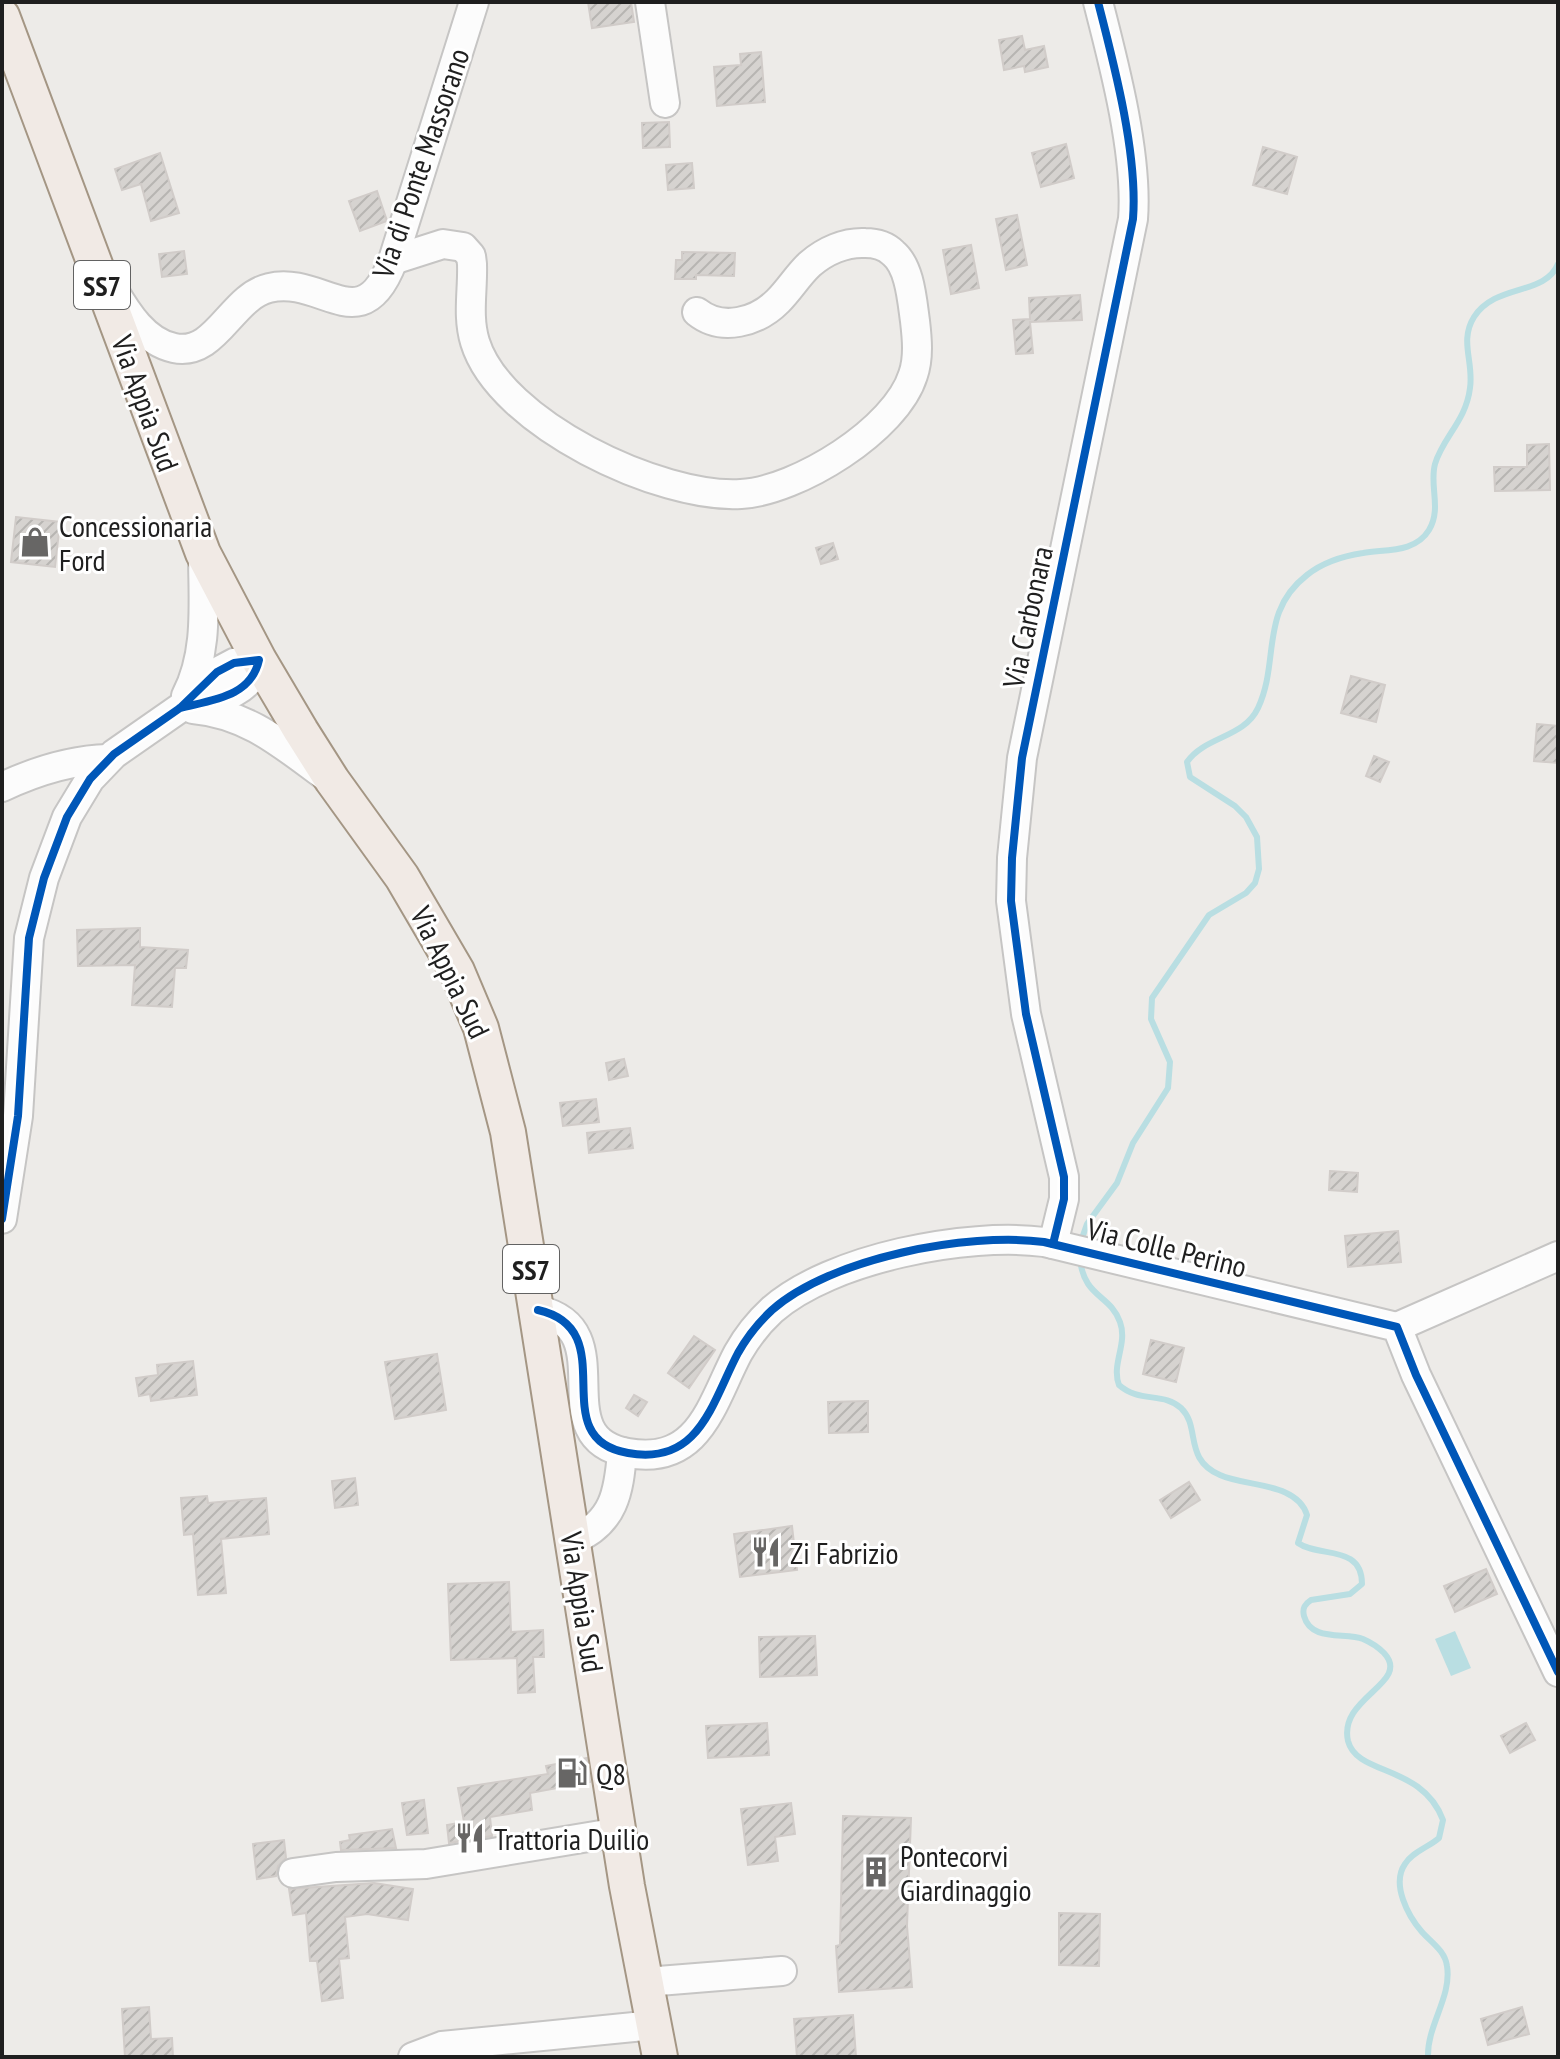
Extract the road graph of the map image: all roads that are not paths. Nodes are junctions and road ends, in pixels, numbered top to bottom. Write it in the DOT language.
graph roads {
  1 [pos="474,2"];
  2 [pos="650,2"];
  3 [pos="1098,2"];
  4 [pos="2,16"];
  5 [pos="665,103"];
  6 [pos="87,244"];
  7 [pos="393,260"];
  8 [pos="697,312"];
  9 [pos="203,553"];
  10 [pos="259,660"];
  11 [pos="180,708"];
  12 [pos="108,759"];
  13 [pos="332,780"];
  14 [pos="3,785"];
  15 [pos="2,1219"];
  16 [pos="1058,1245"];
  17 [pos="1558,1256"];
  18 [pos="538,1310"];
  19 [pos="1397,1327"];
  20 [pos="622,1452"];
  21 [pos="573,1540"];
  22 [pos="1558,1672"];
  23 [pos="619,1832"];
  24 [pos="293,1873"];
  25 [pos="782,1971"];
  26 [pos="646,1982"];
  27 [pos="657,2041"];
  28 [pos="576,2045"];
  29 [pos="413,2057"];
  1 -- 7 [label="street, Via di Ponte Massorano"];
  2 -- 5 [label="street"];
  3 -- 16 [label="street, Via Carbonara"];
  4 -- 6 [label="main road, Via Appia Sud / SS7"];
  6 -- 7 [label="street, Via di Ponte Massorano"];
  6 -- 9 [label="main road, Via Appia Sud / SS7"];
  7 -- 8 [label="street"];
  9 -- 10 [label="main road, Via Appia Sud / SS7"];
  9 -- 11 [label="street"];
  10 -- 11 [label="street"];
  10 -- 13 [label="main road, Via Appia Sud / SS7"];
  11 -- 12 [label="street"];
  11 -- 13 [label="street"];
  12 -- 14 [label="street"];
  12 -- 15 [label="street"];
  13 -- 18 [label="main road, Via Appia Sud / SS7"];
  16 -- 19 [label="street, Via Colle Perino"];
  16 -- 20 [label="street, Via Colle Perino"];
  17 -- 19 [label="street"];
  18 -- 20 [label="street"];
  18 -- 21 [label="main road, Via Appia Sud / SS7"];
  19 -- 22 [label="street"];
  20 -- 21 [label="street"];
  21 -- 23 [label="main road, Via Appia Sud / SS7"];
  23 -- 24 [label="street"];
  23 -- 26 [label="main road, Via Appia Sud / SS7"];
  25 -- 26 [label="street"];
  26 -- 27 [label="main road, Via Appia Sud / SS7"];
  27 -- 28 [label="street"];
  28 -- 29 [label="street"];
}
